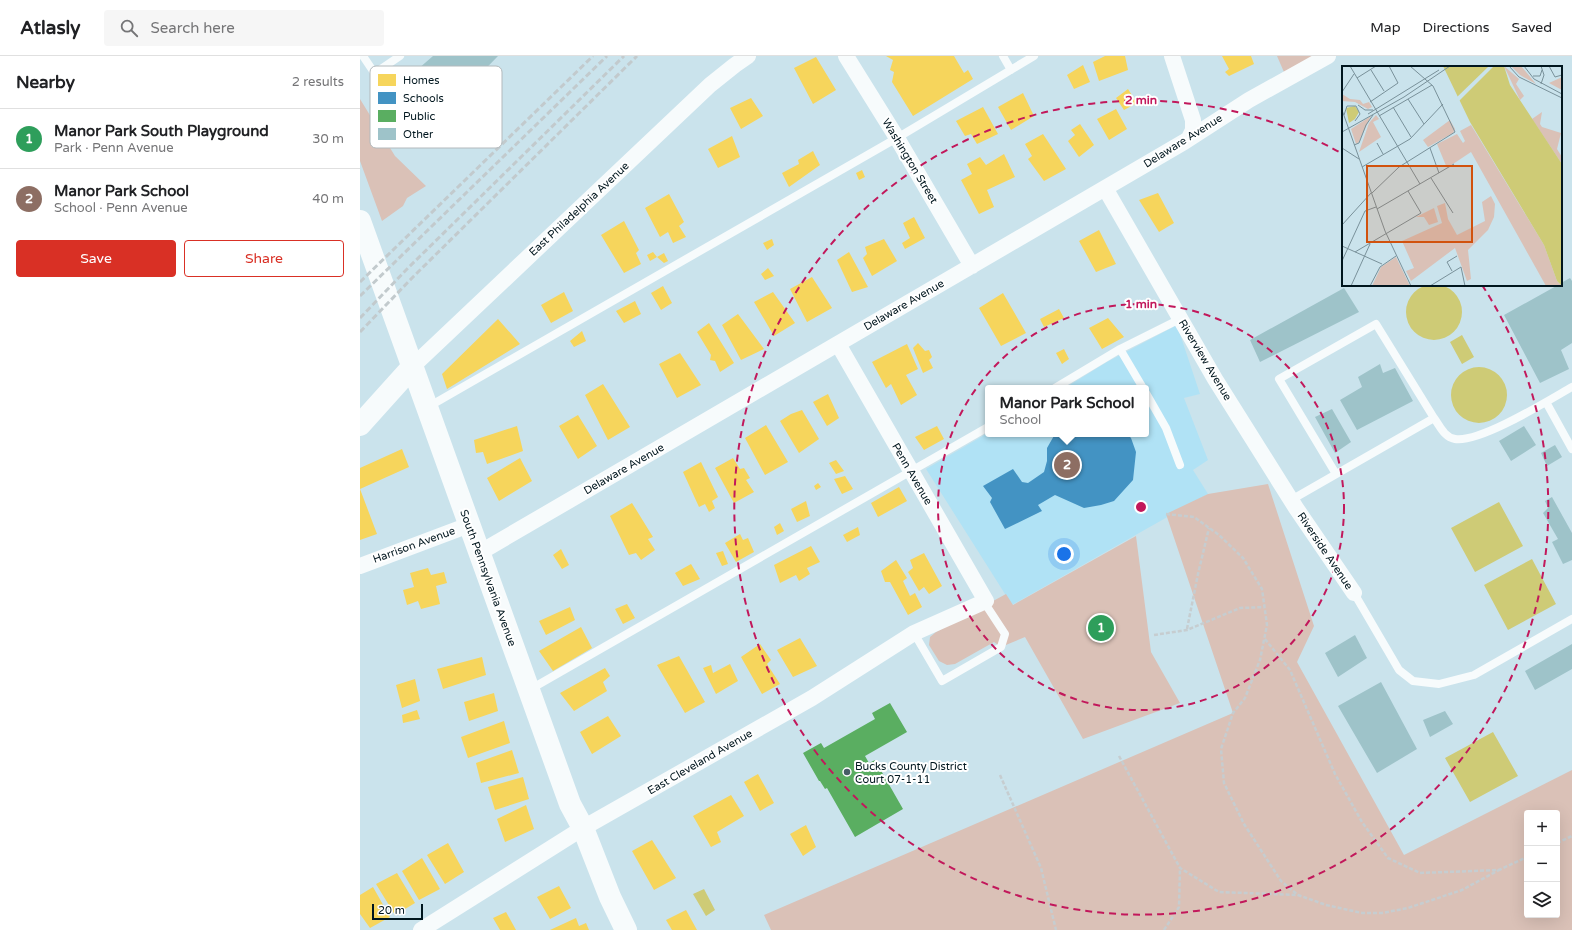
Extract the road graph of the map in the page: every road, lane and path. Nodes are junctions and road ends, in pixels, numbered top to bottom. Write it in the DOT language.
graph roads {
  1 [pos="363,56"];
  2 [pos="400,56"];
  3 [pos="748,56"];
  4 [pos="846,56"];
  5 [pos="1003,56"];
  6 [pos="1034,56"];
  7 [pos="1172,56"];
  8 [pos="1328,56"];
  9 [pos="370,66"];
  10 [pos="386,66"];
  11 [pos="1011,70"];
  12 [pos="897,138"];
  13 [pos="1189,138"];
  14 [pos="1105,188"];
  15 [pos="361,225"];
  16 [pos="972,266"];
  17 [pos="1180,319"];
  18 [pos="838,344"];
  19 [pos="1120,350"];
  20 [pos="413,366"];
  21 [pos="1060,385"];
  22 [pos="1141,385"];
  23 [pos="1572,387"];
  24 [pos="1149,398"];
  25 [pos="1546,402"];
  26 [pos="428,407"];
  27 [pos="1434,418"];
  28 [pos="360,426"];
  29 [pos="985,429"];
  30 [pos="1572,449"];
  31 [pos="1180,465"];
  32 [pos="911,472"];
  33 [pos="1336,474"];
  34 [pos="1294,504"];
  35 [pos="1166,514"];
  36 [pos="469,525"];
  37 [pos="1210,528"];
  38 [pos="479,553"];
  39 [pos="360,566"];
  40 [pos="1354,593"];
  41 [pos="984,602"];
  42 [pos="1265,607"];
  43 [pos="1572,619"];
  44 [pos="1187,630"];
  45 [pos="914,633"];
  46 [pos="1154,635"];
  47 [pos="1264,638"];
  48 [pos="529,691"];
  49 [pos="1119,756"];
  50 [pos="1000,775"];
  51 [pos="583,828"];
  52 [pos="1572,836"];
  53 [pos="1560,842"];
  54 [pos="1524,858"];
  55 [pos="1180,868"];
  56 [pos="1499,870"];
  57 [pos="1298,896"];
  58 [pos="421,930"];
  59 [pos="626,930"];
  60 [pos="1056,930"];
  61 [pos="1164,930"];
  1 -- 9 [label="lane"];
  2 -- 10 [label="lane"];
  3 -- 20 [label="street, East Philadelphia Avenue"];
  4 -- 12 [label="street, Washington Street"];
  5 -- 11 [label="lane"];
  6 -- 11 [label="lane"];
  7 -- 13 [label="street"];
  8 -- 13 [label="street, Delaware Avenue"];
  11 -- 12 [label="lane"];
  12 -- 16 [label="street, Washington Street"];
  12 -- 26 [label="lane"];
  13 -- 14 [label="street, Delaware Avenue"];
  14 -- 16 [label="street, Delaware Avenue"];
  14 -- 17 [label="street, Riverview Avenue"];
  15 -- 20 [label="main road, South Pennsylvania Avenue"];
  16 -- 18 [label="street, Delaware Avenue"];
  17 -- 19 [label="lane"];
  17 -- 34 [label="street, Riverview Avenue"];
  18 -- 32 [label="street, Penn Avenue"];
  18 -- 38 [label="street, Delaware Avenue"];
  19 -- 21 [label="lane"];
  19 -- 22 [label="lane"];
  20 -- 26 [label="main road, South Pennsylvania Avenue"];
  20 -- 28 [label="main road"];
  23 -- 25 [label="lane"];
  24 -- 31 [label="lane"];
  25 -- 27 [label="lane"];
  25 -- 30 [label="lane"];
  26 -- 36 [label="main road, South Pennsylvania Avenue"];
  27 -- 33 [label="lane"];
  27 -- 33 [label="lane"];
  29 -- 32 [label="lane"];
  32 -- 41 [label="street, Penn Avenue"];
  32 -- 48 [label="lane"];
  33 -- 34 [label="lane"];
  34 -- 40 [label="street, Riverside Avenue"];
  35 -- 37 [label="path"];
  36 -- 38 [label="main road, South Pennsylvania Avenue"];
  36 -- 39 [label="street, Harrison Avenue"];
  37 -- 42 [label="path"];
  37 -- 44 [label="path"];
  38 -- 48 [label="main road, South Pennsylvania Avenue"];
  40 -- 43 [label="lane"];
  41 -- 45 [label="street, East Cleveland Avenue"];
  41 -- 45 [label="lane"];
  42 -- 44 [label="path"];
  42 -- 47 [label="path"];
  44 -- 46 [label="path"];
  45 -- 51 [label="street, East Cleveland Avenue"];
  47 -- 56 [label="path"];
  47 -- 57 [label="path"];
  48 -- 51 [label="main road, South Pennsylvania Avenue"];
  49 -- 55 [label="path"];
  50 -- 60 [label="path"];
  51 -- 58 [label="street, East Cleveland Avenue"];
  51 -- 59 [label="main road, South Pennsylvania Avenue"];
  52 -- 53 [label="path"];
  54 -- 56 [label="path"];
  55 -- 57 [label="path"];
  55 -- 61 [label="path"];
  56 -- 57 [label="path"];
}
